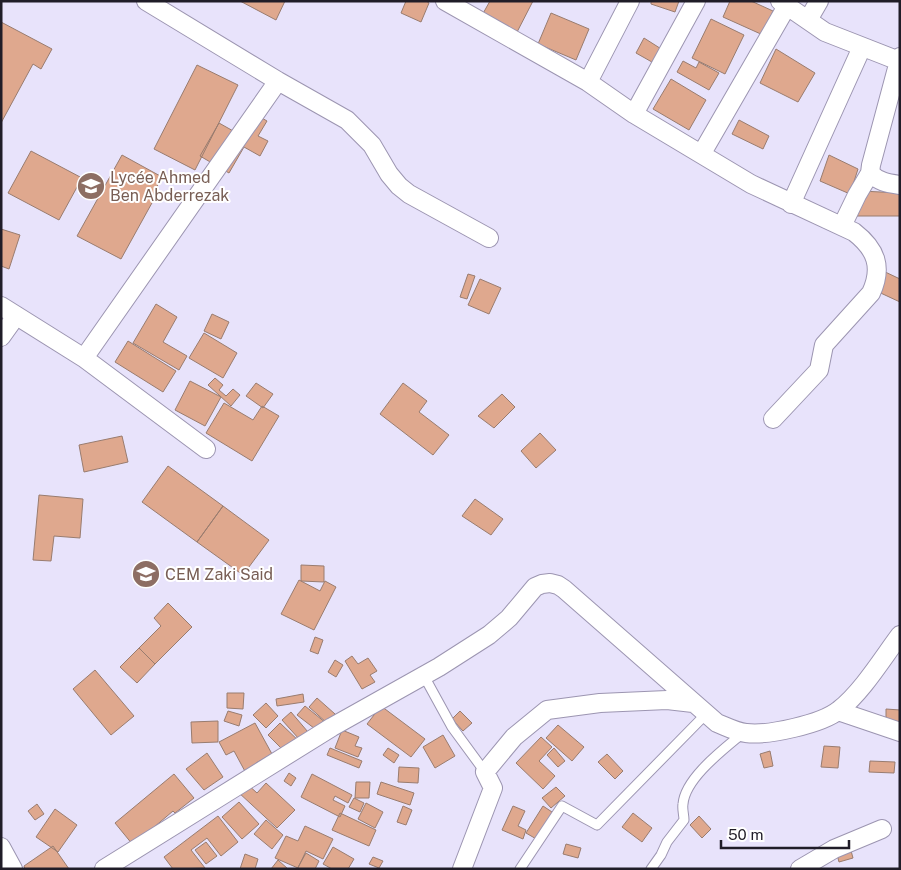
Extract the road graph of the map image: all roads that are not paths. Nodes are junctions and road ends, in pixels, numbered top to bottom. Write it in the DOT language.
graph roads {
  1 [pos="146,1"];
  2 [pos="445,1"];
  3 [pos="630,1"];
  4 [pos="696,1"];
  5 [pos="819,1"];
  6 [pos="783,4"];
  7 [pos="463,6"];
  8 [pos="808,20"];
  9 [pos="862,47"];
  10 [pos="899,59"];
  11 [pos="278,81"];
  12 [pos="588,82"];
  13 [pos="634,114"];
  14 [pos="702,153"];
  15 [pos="870,173"];
  16 [pos="900,185"];
  17 [pos="790,204"];
  18 [pos="842,226"];
  19 [pos="489,238"];
  20 [pos="1,306"];
  21 [pos="16,316"];
  22 [pos="1,337"];
  23 [pos="84,358"];
  24 [pos="773,419"];
  25 [pos="206,449"];
  26 [pos="900,635"];
  27 [pos="424,676"];
  28 [pos="700,709"];
  29 [pos="838,711"];
  30 [pos="900,732"];
  31 [pos="743,733"];
  32 [pos="485,772"];
  33 [pos="882,829"];
  34 [pos="1,847"];
  35 [pos="14,869"];
  36 [pos="104,869"];
  37 [pos="462,869"];
  38 [pos="520,869"];
  39 [pos="651,869"];
  40 [pos="800,869"];
  1 -- 11 [label="street"];
  2 -- 7 [label="street"];
  3 -- 12 [label="street"];
  4 -- 13 [label="street"];
  5 -- 8 [label="street"];
  6 -- 8 [label="street"];
  6 -- 14 [label="street"];
  7 -- 12 [label="street"];
  8 -- 9 [label="street"];
  9 -- 10 [label="street"];
  9 -- 17 [label="street"];
  10 -- 15 [label="street"];
  11 -- 19 [label="street"];
  11 -- 23 [label="street"];
  12 -- 13 [label="street"];
  13 -- 14 [label="street"];
  14 -- 17 [label="street"];
  15 -- 16 [label="street"];
  15 -- 18 [label="street"];
  17 -- 18 [label="street"];
  18 -- 24 [label="street"];
  20 -- 21 [label="street"];
  21 -- 22 [label="street"];
  21 -- 23 [label="street"];
  23 -- 25 [label="street"];
  26 -- 29 [label="street"];
  27 -- 28 [label="street"];
  27 -- 32 [label="lane"];
  27 -- 36 [label="street"];
  28 -- 31 [label="street"];
  28 -- 32 [label="street"];
  28 -- 38 [label="lane"];
  29 -- 30 [label="street"];
  29 -- 31 [label="street"];
  31 -- 39 [label="lane"];
  32 -- 37 [label="street"];
  33 -- 40 [label="street"];
  34 -- 35 [label="street"];
}
